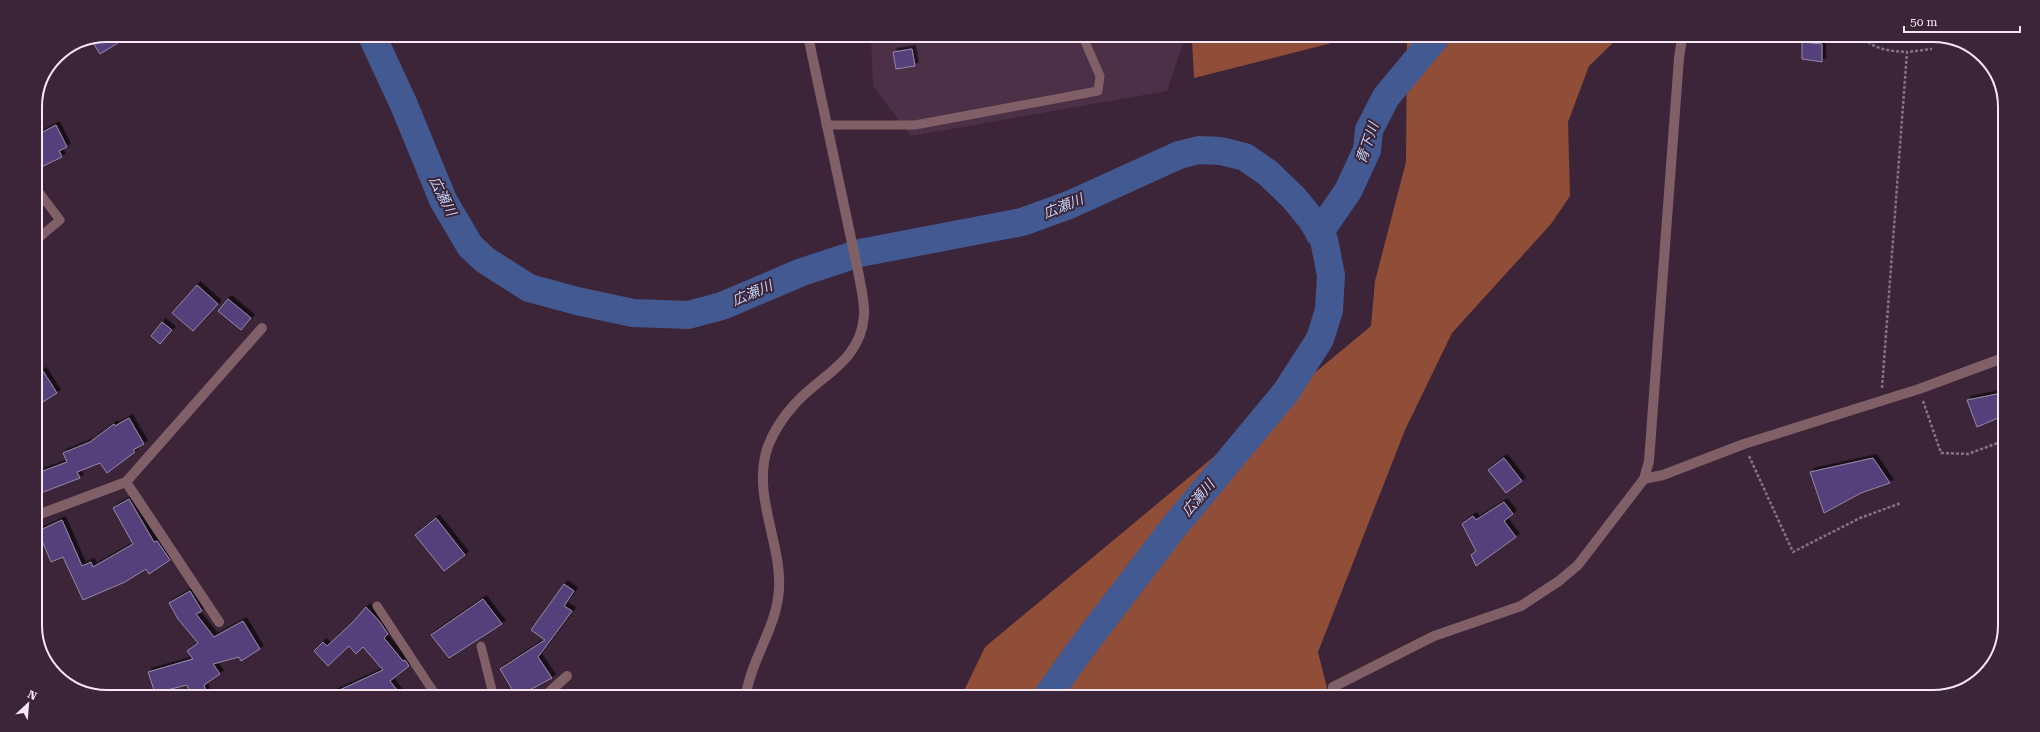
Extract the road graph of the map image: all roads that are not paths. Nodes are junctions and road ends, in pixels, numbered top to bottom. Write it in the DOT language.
graph roads {
  1 [pos="809,42"];
  2 [pos="1085,42"];
  3 [pos="1681,42"];
  4 [pos="826,124"];
  5 [pos="42,196"];
  6 [pos="42,235"];
  7 [pos="262,328"];
  8 [pos="1998,360"];
  9 [pos="1644,479"];
  10 [pos="126,482"];
  11 [pos="42,513"];
  12 [pos="377,606"];
  13 [pos="219,622"];
  14 [pos="481,646"];
  15 [pos="567,676"];
  16 [pos="1334,687"];
  17 [pos="432,690"];
  18 [pos="492,690"];
  19 [pos="551,690"];
  20 [pos="747,690"];
  1 -- 4 [label="street"];
  2 -- 4 [label="lane"];
  3 -- 9 [label="street"];
  4 -- 20 [label="street"];
  5 -- 6 [label="lane"];
  7 -- 10 [label="street"];
  8 -- 9 [label="street"];
  9 -- 16 [label="street"];
  10 -- 11 [label="street"];
  10 -- 13 [label="street"];
  12 -- 17 [label="lane"];
  14 -- 18 [label="lane"];
  15 -- 19 [label="street"];
}
